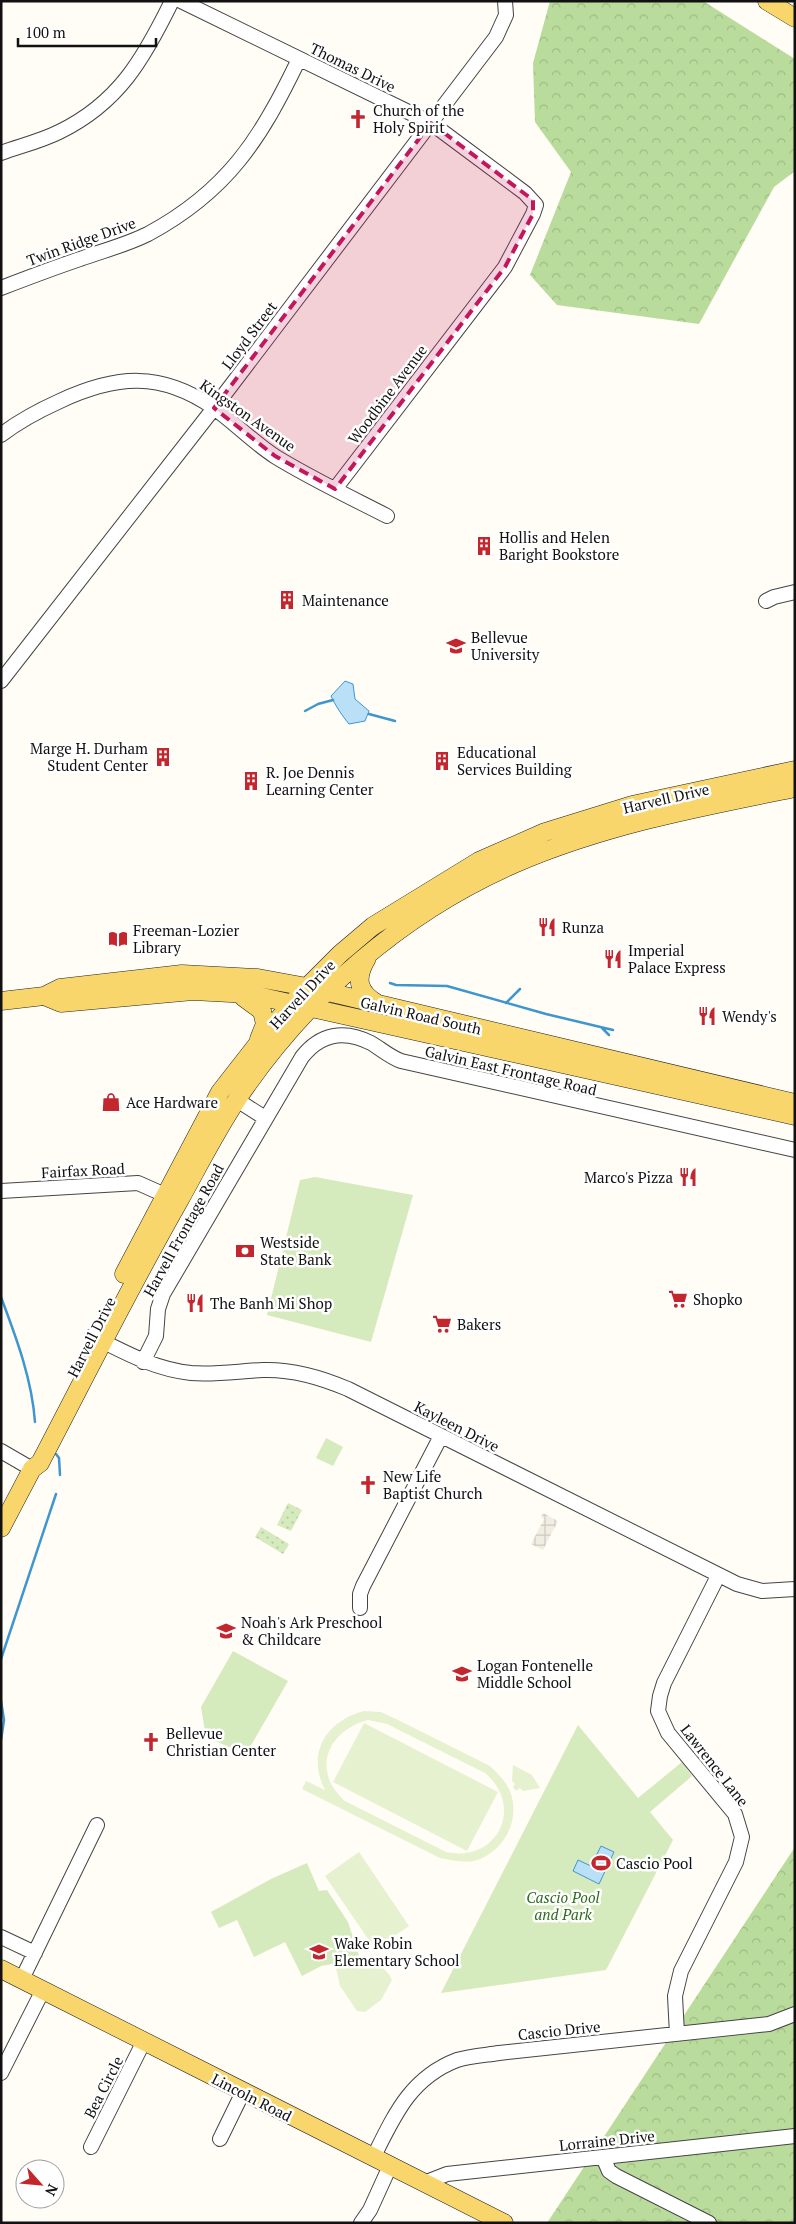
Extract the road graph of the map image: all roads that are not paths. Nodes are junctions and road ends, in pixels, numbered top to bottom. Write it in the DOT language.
graph roads {
  1 [pos="172,1"];
  2 [pos="181,1"];
  3 [pos="505,1"];
  4 [pos="767,1"];
  5 [pos="795,18"];
  6 [pos="299,59"];
  7 [pos="431,123"];
  8 [pos="1,153"];
  9 [pos="1,288"];
  10 [pos="464,319"];
  11 [pos="214,408"];
  12 [pos="1,435"];
  13 [pos="335,489"];
  14 [pos="387,516"];
  15 [pos="795,592"];
  16 [pos="766,601"];
  17 [pos="1,681"];
  18 [pos="795,770"];
  19 [pos="795,788"];
  20 [pos="372,950"];
  21 [pos="307,987"];
  22 [pos="326,992"];
  23 [pos="236,993"];
  24 [pos="44,996"];
  25 [pos="1,1001"];
  26 [pos="293,1003"];
  27 [pos="382,1006"];
  28 [pos="312,1008"];
  29 [pos="257,1044"];
  30 [pos="237,1100"];
  31 [pos="795,1103"];
  32 [pos="795,1116"];
  33 [pos="265,1118"];
  34 [pos="795,1150"];
  35 [pos="1,1191"];
  36 [pos="165,1195"];
  37 [pos="97,1338"];
  38 [pos="143,1362"];
  39 [pos="441,1436"];
  40 [pos="1,1451"];
  41 [pos="32,1469"];
  42 [pos="1,1528"];
  43 [pos="718,1576"];
  44 [pos="795,1589"];
  45 [pos="360,1608"];
  46 [pos="97,1825"];
  47 [pos="1,1936"];
  48 [pos="35,1953"];
  49 [pos="1,1969"];
  50 [pos="22,1979"];
  51 [pos="43,1990"];
  52 [pos="795,2014"];
  53 [pos="676,2034"];
  54 [pos="144,2041"];
  55 [pos="1,2073"];
  56 [pos="243,2092"];
  57 [pos="795,2136"];
  58 [pos="220,2139"];
  59 [pos="91,2147"];
  60 [pos="372,2158"];
  61 [pos="603,2158"];
  62 [pos="390,2166"];
  63 [pos="424,2183"];
  64 [pos="361,2223"];
  65 [pos="504,2223"];
  66 [pos="709,2223"];
  1 -- 8 [label="street"];
  2 -- 6 [label="street, Thomas Drive"];
  3 -- 7 [label="street, Lloyd Street"];
  4 -- 5 [label="main road"];
  6 -- 7 [label="street, Thomas Drive"];
  6 -- 9 [label="street, Twin Ridge Drive"];
  7 -- 10 [label="street, Thomas Drive"];
  7 -- 11 [label="street, Lloyd Street"];
  10 -- 13 [label="street, Woodbine Avenue"];
  11 -- 12 [label="street, Kingston Avenue"];
  11 -- 13 [label="street, Kingston Avenue"];
  11 -- 17 [label="street, Lloyd Street"];
  13 -- 14 [label="street, Kingston Avenue"];
  15 -- 16 [label="street"];
  18 -- 21 [label="main road, Harvell Drive"];
  19 -- 20 [label="main road, Harvell Drive"];
  20 -- 22 [label="main road, Harvell Drive"];
  20 -- 27 [label="main road"];
  21 -- 22 [label="main road, Galvin Road South"];
  21 -- 24 [label="main road, Galvin Road South"];
  21 -- 26 [label="main road, Harvell Drive"];
  22 -- 27 [label="main road, Galvin Road South"];
  22 -- 28 [label="main road, Harvell Drive"];
  23 -- 24 [label="main road, Galvin Road South"];
  23 -- 26 [label="main road, Galvin Road South"];
  23 -- 29 [label="main road"];
  24 -- 25 [label="main road, Galvin Road South"];
  26 -- 28 [label="main road, Galvin Road South"];
  26 -- 29 [label="main road, Harvell Drive"];
  27 -- 31 [label="main road, Galvin Road South"];
  28 -- 30 [label="main road, Harvell Drive"];
  28 -- 32 [label="main road, Galvin Road South"];
  29 -- 36 [label="main road, Harvell Drive"];
  30 -- 33 [label="street"];
  30 -- 37 [label="main road, Harvell Drive"];
  33 -- 34 [label="street, Galvin East Frontage Road"];
  33 -- 38 [label="street, Harvell Frontage Road"];
  35 -- 36 [label="street, Fairfax Road"];
  36 -- 37 [label="main road, Harvell Drive"];
  37 -- 38 [label="street, Kayleen Drive"];
  37 -- 41 [label="main road, Harvell Drive"];
  38 -- 39 [label="street, Kayleen Drive"];
  39 -- 43 [label="street, Kayleen Drive"];
  39 -- 45 [label="street"];
  40 -- 41 [label="street"];
  41 -- 42 [label="main road, Harvell Drive"];
  43 -- 44 [label="street, Kayleen Drive"];
  43 -- 53 [label="street, Lawrence Lane"];
  46 -- 48 [label="street"];
  47 -- 48 [label="street"];
  48 -- 50 [label="street"];
  49 -- 50 [label="main road, Lincoln Road"];
  50 -- 51 [label="main road, Lincoln Road"];
  51 -- 54 [label="main road, Lincoln Road"];
  51 -- 55 [label="street"];
  52 -- 53 [label="street, Cascio Drive"];
  53 -- 60 [label="street, Cascio Drive"];
  54 -- 56 [label="main road, Lincoln Road"];
  54 -- 59 [label="street, Bea Circle"];
  56 -- 58 [label="street"];
  56 -- 60 [label="main road, Lincoln Road"];
  57 -- 61 [label="street, Lorraine Drive"];
  60 -- 62 [label="main road, Lincoln Road"];
  61 -- 63 [label="street, Lorraine Drive"];
  61 -- 66 [label="street"];
  62 -- 63 [label="main road, Lincoln Road"];
  62 -- 64 [label="street"];
  63 -- 65 [label="main road, Lincoln Road"];
}
